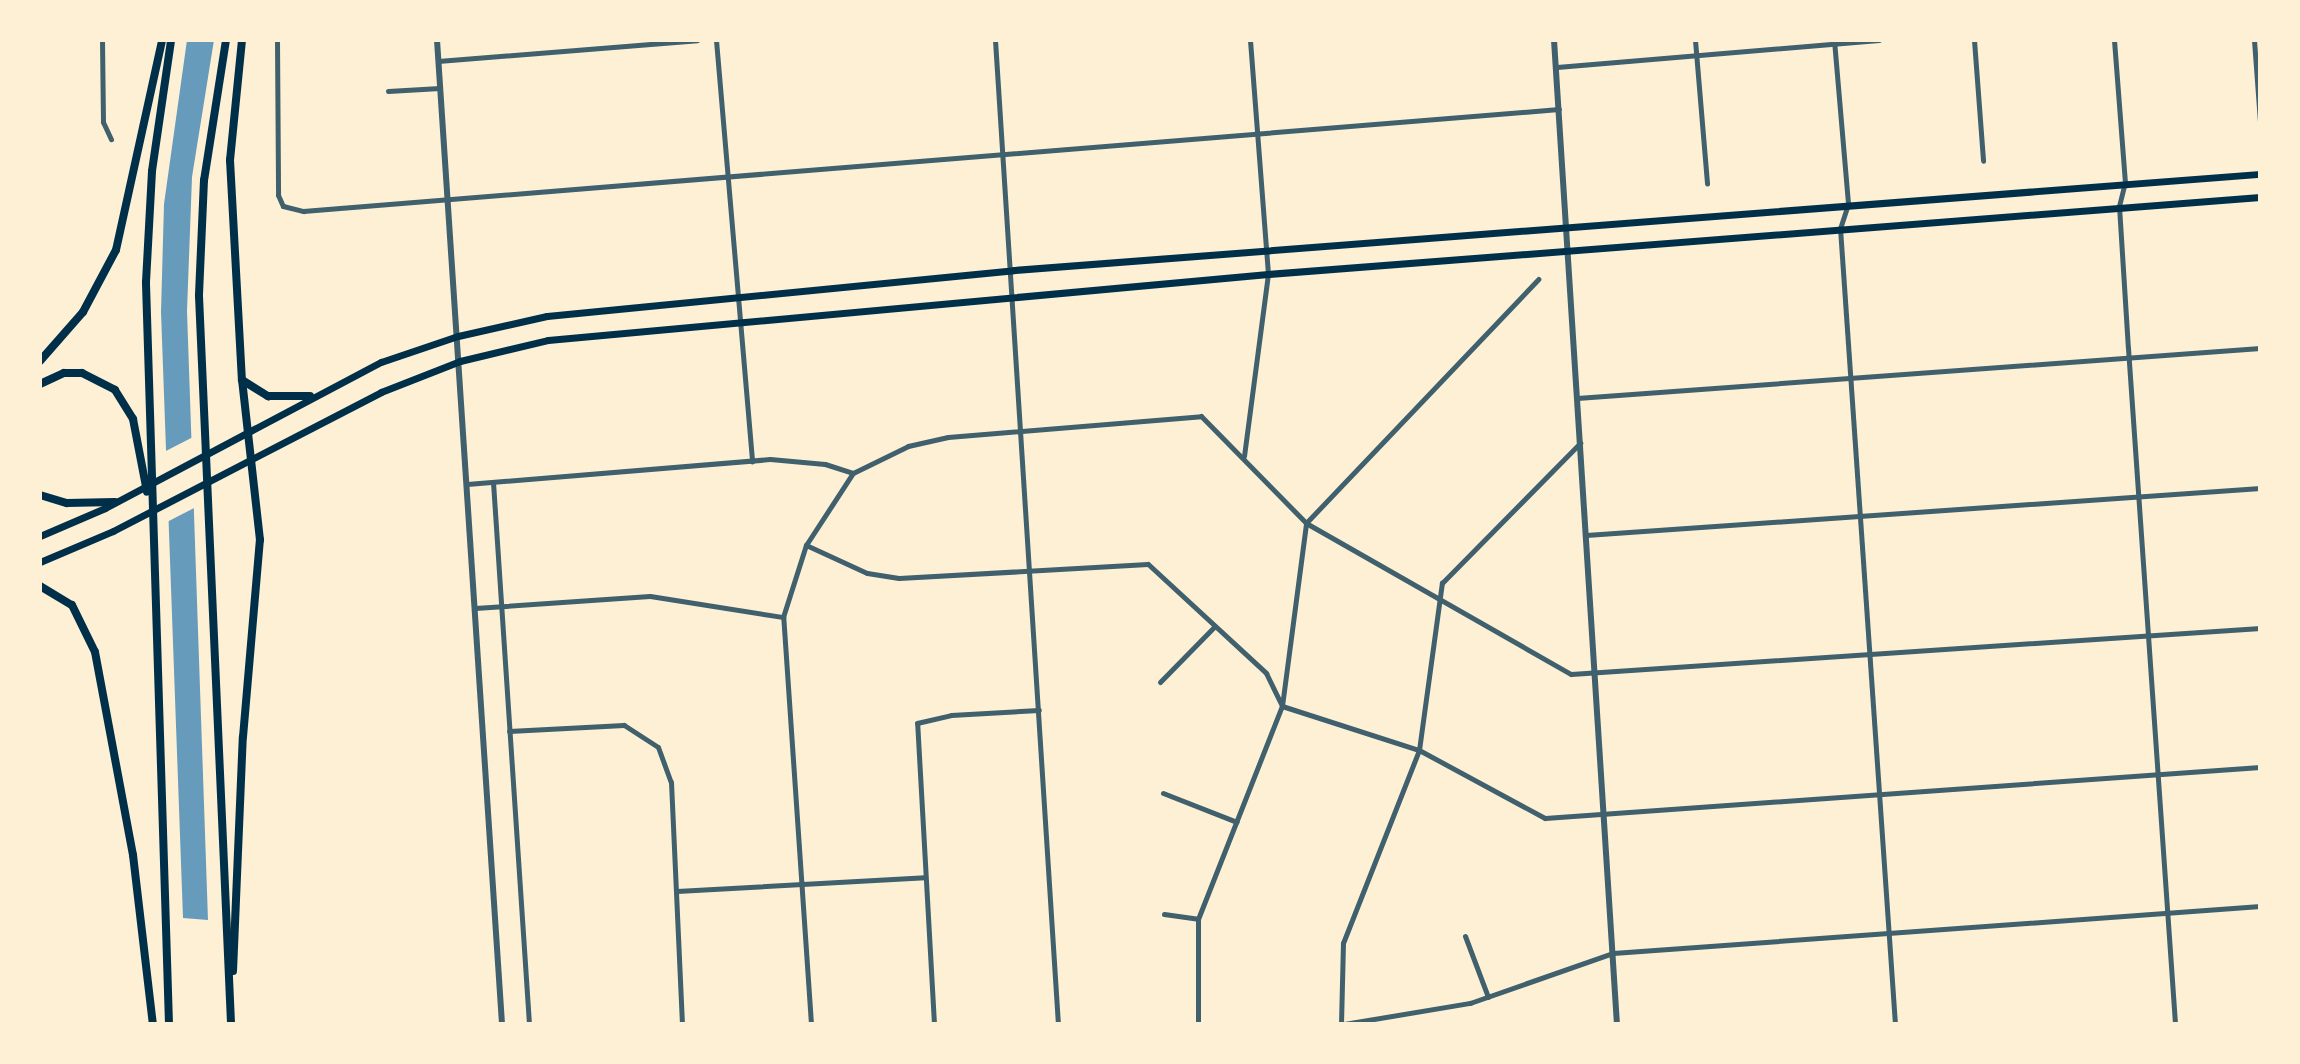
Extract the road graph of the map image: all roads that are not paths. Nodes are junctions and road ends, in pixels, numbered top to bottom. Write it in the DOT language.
graph roads {
  1 [pos="102,40"];
  2 [pos="162,40"];
  3 [pos="171,40"];
  4 [pos="226,40"];
  5 [pos="242,40"];
  6 [pos="277,40"];
  7 [pos="437,40"];
  8 [pos="697,40"];
  9 [pos="716,40"];
  10 [pos="995,40"];
  11 [pos="1250,40"];
  12 [pos="1554,40"];
  13 [pos="1695,40"];
  14 [pos="1879,40"];
  15 [pos="1974,40"];
  16 [pos="2114,40"];
  17 [pos="2254,40"];
  18 [pos="1834,42"];
  19 [pos="1696,55"];
  20 [pos="438,61"];
  21 [pos="1557,67"];
  22 [pos="440,88"];
  23 [pos="388,91"];
  24 [pos="1560,109"];
  25 [pos="2260,121"];
  26 [pos="1258,132"];
  27 [pos="111,139"];
  28 [pos="1005,154"];
  29 [pos="1983,161"];
  30 [pos="2260,174"];
  31 [pos="727,176"];
  32 [pos="2125,182"];
  33 [pos="1707,183"];
  34 [pos="2260,197"];
  35 [pos="448,201"];
  36 [pos="1848,204"];
  37 [pos="2119,206"];
  38 [pos="1840,228"];
  39 [pos="1570,229"];
  40 [pos="1571,250"];
  41 [pos="1266,251"];
  42 [pos="1014,270"];
  43 [pos="1268,274"];
  44 [pos="1538,279"];
  45 [pos="1015,295"];
  46 [pos="737,296"];
  47 [pos="741,320"];
  48 [pos="458,336"];
  49 [pos="2260,348"];
  50 [pos="2128,357"];
  51 [pos="40,361"];
  52 [pos="460,361"];
  53 [pos="1851,377"];
  54 [pos="242,380"];
  55 [pos="40,384"];
  56 [pos="310,396"];
  57 [pos="1577,398"];
  58 [pos="249,428"];
  59 [pos="1023,433"];
  60 [pos="1580,443"];
  61 [pos="1244,457"];
  62 [pos="253,459"];
  63 [pos="752,461"];
  64 [pos="853,473"];
  65 [pos="493,482"];
  66 [pos="467,484"];
  67 [pos="2260,488"];
  68 [pos="40,495"];
  69 [pos="2138,496"];
  70 [pos="115,502"];
  71 [pos="1861,514"];
  72 [pos="151,517"];
  73 [pos="1306,523"];
  74 [pos="1586,535"];
  75 [pos="40,536"];
  76 [pos="806,545"];
  77 [pos="40,562"];
  78 [pos="1031,570"];
  79 [pos="40,586"];
  80 [pos="1437,597"];
  81 [pos="501,606"];
  82 [pos="475,608"];
  83 [pos="783,617"];
  84 [pos="1214,627"];
  85 [pos="2260,628"];
  86 [pos="2148,635"];
  87 [pos="1870,654"];
  88 [pos="1594,674"];
  89 [pos="1160,682"];
  90 [pos="1282,706"];
  91 [pos="1039,710"];
  92 [pos="509,731"];
  93 [pos="1419,750"];
  94 [pos="2260,767"];
  95 [pos="2158,774"];
  96 [pos="1163,793"];
  97 [pos="1879,793"];
  98 [pos="1604,813"];
  99 [pos="1237,822"];
  100 [pos="925,877"];
  101 [pos="802,884"];
  102 [pos="677,891"];
  103 [pos="2260,906"];
  104 [pos="2167,913"];
  105 [pos="1164,914"];
  106 [pos="1198,919"];
  107 [pos="1889,930"];
  108 [pos="1465,936"];
  109 [pos="1613,953"];
  110 [pos="1488,997"];
  111 [pos="230,1008"];
  112 [pos="683,1023"];
  113 [pos="153,1024"];
  114 [pos="169,1024"];
  115 [pos="231,1024"];
  116 [pos="502,1024"];
  117 [pos="529,1024"];
  118 [pos="811,1024"];
  119 [pos="934,1024"];
  120 [pos="1058,1024"];
  121 [pos="1198,1024"];
  122 [pos="1342,1024"];
  123 [pos="1617,1024"];
  124 [pos="1895,1024"];
  125 [pos="2175,1024"];
  1 -- 27 [label="street"];
  2 -- 51 [label="highway"];
  3 -- 72 [label="highway"];
  4 -- 111 [label="highway"];
  5 -- 54 [label="highway"];
  6 -- 35 [label="street"];
  7 -- 20 [label="street"];
  8 -- 20 [label="street"];
  9 -- 31 [label="street"];
  10 -- 28 [label="street"];
  11 -- 26 [label="street"];
  12 -- 21 [label="street"];
  13 -- 19 [label="street"];
  14 -- 18 [label="street"];
  15 -- 29 [label="street"];
  16 -- 32 [label="street"];
  17 -- 25 [label="street"];
  18 -- 19 [label="street"];
  18 -- 36 [label="street"];
  19 -- 21 [label="street"];
  19 -- 33 [label="street"];
  20 -- 22 [label="street"];
  21 -- 24 [label="street"];
  22 -- 23 [label="street"];
  22 -- 35 [label="street"];
  24 -- 26 [label="street"];
  24 -- 39 [label="street"];
  26 -- 28 [label="street"];
  26 -- 41 [label="street"];
  28 -- 31 [label="street"];
  28 -- 42 [label="street"];
  30 -- 32 [label="main road"];
  31 -- 35 [label="street"];
  31 -- 46 [label="street"];
  32 -- 36 [label="main road"];
  32 -- 37 [label="street"];
  34 -- 37 [label="main road"];
  35 -- 48 [label="street"];
  36 -- 38 [label="street"];
  36 -- 39 [label="main road"];
  37 -- 38 [label="main road"];
  37 -- 50 [label="street"];
  38 -- 40 [label="main road"];
  38 -- 53 [label="street"];
  39 -- 40 [label="street"];
  39 -- 41 [label="main road"];
  40 -- 43 [label="main road"];
  40 -- 57 [label="street"];
  41 -- 42 [label="main road"];
  41 -- 43 [label="street"];
  42 -- 45 [label="street"];
  42 -- 46 [label="main road"];
  43 -- 45 [label="main road"];
  43 -- 61 [label="street"];
  44 -- 73 [label="street"];
  45 -- 47 [label="main road"];
  45 -- 59 [label="street"];
  46 -- 47 [label="street"];
  46 -- 48 [label="main road"];
  47 -- 52 [label="main road"];
  47 -- 63 [label="street"];
  48 -- 52 [label="street"];
  48 -- 56 [label="main road"];
  49 -- 50 [label="street"];
  50 -- 53 [label="street"];
  50 -- 69 [label="street"];
  52 -- 62 [label="main road"];
  52 -- 66 [label="street"];
  53 -- 57 [label="street"];
  53 -- 71 [label="street"];
  54 -- 56 [label="highway"];
  54 -- 58 [label="highway"];
  55 -- 72 [label="highway"];
  56 -- 58 [label="main road"];
  57 -- 60 [label="street"];
  58 -- 62 [label="highway"];
  58 -- 70 [label="main road"];
  59 -- 61 [label="street"];
  59 -- 64 [label="street"];
  59 -- 78 [label="street"];
  60 -- 74 [label="street"];
  60 -- 80 [label="street"];
  61 -- 73 [label="street"];
  62 -- 77 [label="main road"];
  62 -- 111 [label="highway"];
  63 -- 64 [label="street"];
  63 -- 65 [label="street"];
  64 -- 76 [label="street"];
  65 -- 66 [label="street"];
  65 -- 81 [label="street"];
  66 -- 82 [label="street"];
  67 -- 69 [label="street"];
  68 -- 70 [label="highway"];
  69 -- 71 [label="street"];
  69 -- 86 [label="street"];
  70 -- 75 [label="main road"];
  71 -- 74 [label="street"];
  71 -- 87 [label="street"];
  72 -- 114 [label="highway"];
  73 -- 80 [label="street"];
  73 -- 90 [label="street"];
  74 -- 88 [label="street"];
  76 -- 78 [label="street"];
  76 -- 83 [label="street"];
  78 -- 84 [label="street"];
  78 -- 91 [label="street"];
  79 -- 113 [label="highway"];
  80 -- 88 [label="street"];
  80 -- 93 [label="street"];
  81 -- 82 [label="street"];
  81 -- 83 [label="street"];
  81 -- 92 [label="street"];
  82 -- 116 [label="street"];
  83 -- 101 [label="street"];
  84 -- 89 [label="street"];
  84 -- 90 [label="street"];
  85 -- 86 [label="street"];
  86 -- 87 [label="street"];
  86 -- 95 [label="street"];
  87 -- 88 [label="street"];
  87 -- 97 [label="street"];
  88 -- 98 [label="street"];
  90 -- 93 [label="street"];
  90 -- 99 [label="street"];
  91 -- 100 [label="street"];
  91 -- 120 [label="street"];
  92 -- 102 [label="street"];
  92 -- 117 [label="street"];
  93 -- 98 [label="street"];
  93 -- 122 [label="street"];
  94 -- 95 [label="street"];
  95 -- 97 [label="street"];
  95 -- 104 [label="street"];
  96 -- 99 [label="street"];
  97 -- 98 [label="street"];
  97 -- 107 [label="street"];
  98 -- 109 [label="street"];
  99 -- 106 [label="street"];
  100 -- 101 [label="street"];
  100 -- 119 [label="street"];
  101 -- 102 [label="street"];
  101 -- 118 [label="street"];
  102 -- 112 [label="street"];
  103 -- 104 [label="street"];
  104 -- 107 [label="street"];
  104 -- 125 [label="street"];
  105 -- 106 [label="street"];
  106 -- 121 [label="street"];
  107 -- 109 [label="street"];
  107 -- 124 [label="street"];
  108 -- 110 [label="street"];
  109 -- 110 [label="street"];
  109 -- 123 [label="street"];
  110 -- 122 [label="street"];
  111 -- 115 [label="highway"];
}
